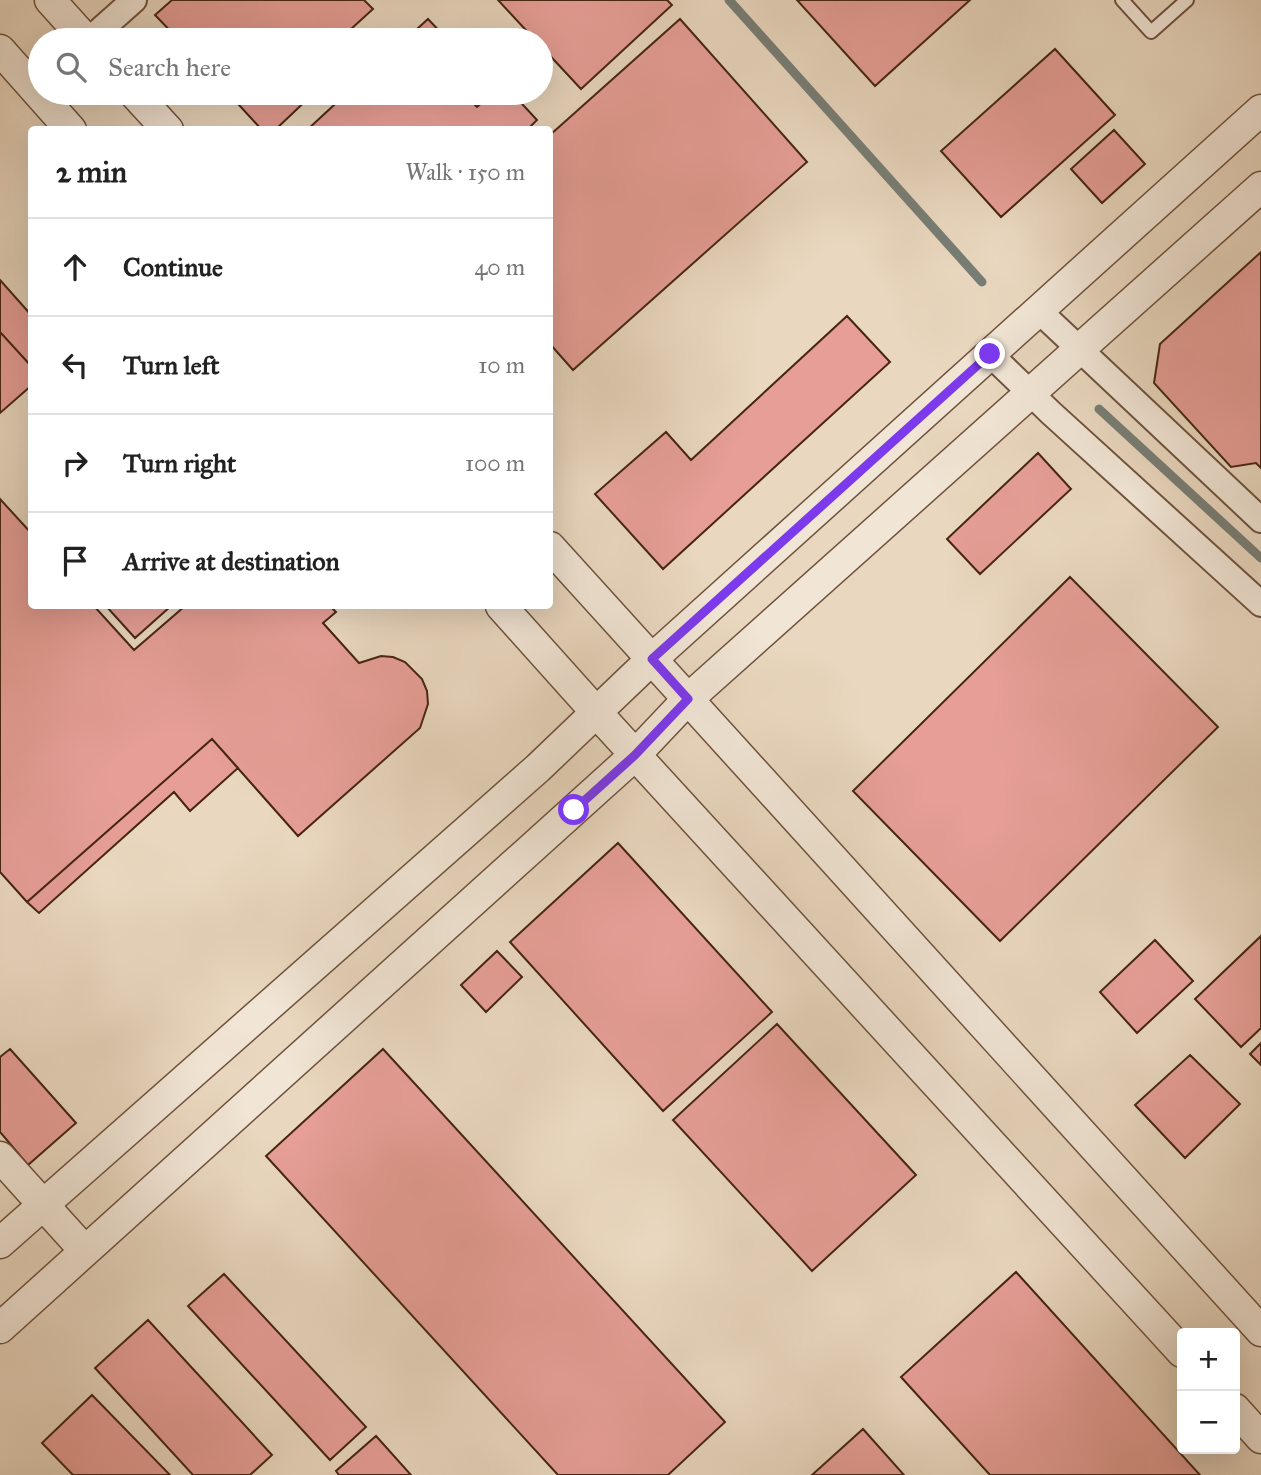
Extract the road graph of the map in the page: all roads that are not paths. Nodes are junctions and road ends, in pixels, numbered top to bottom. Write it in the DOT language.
graph roads {
  1 [pos="50,0"];
  2 [pos="134,0"];
  3 [pos="1122,0"];
  4 [pos="1187,0"];
  5 [pos="77,28"];
  6 [pos="102,28"];
  7 [pos="0,50"];
  8 [pos="28,77"];
  9 [pos="52,105"];
  10 [pos="145,105"];
  11 [pos="1261,110"];
  12 [pos="68,126"];
  13 [pos="164,126"];
  14 [pos="1261,187"];
  15 [pos="1038,310"];
  16 [pos="1080,349"];
  17 [pos="990,354"];
  18 [pos="1031,394"];
  19 [pos="1261,520"];
  20 [pos="553,550"];
  21 [pos="1261,604"];
  22 [pos="504,609"];
  23 [pos="652,659"];
  24 [pos="688,699"];
  25 [pos="596,712"];
  26 [pos="635,755"];
  27 [pos="0,1157"];
  28 [pos="43,1204"];
  29 [pos="0,1242"];
  30 [pos="85,1251"];
  31 [pos="0,1328"];
  32 [pos="1261,1331"];
  33 [pos="1177,1347"];
  34 [pos="1240,1415"];
  35 [pos="1261,1438"];
  1 -- 5 [label="street"];
  2 -- 6 [label="street"];
  3 -- 4 [label="lane"];
  7 -- 8 [label="street"];
  9 -- 12 [label="street"];
  10 -- 13 [label="street"];
  11 -- 15 [label="street"];
  14 -- 16 [label="street"];
  15 -- 16 [label="street"];
  15 -- 17 [label="street"];
  16 -- 18 [label="street"];
  16 -- 19 [label="street"];
  17 -- 18 [label="street"];
  17 -- 23 [label="street"];
  18 -- 21 [label="street"];
  18 -- 24 [label="street"];
  20 -- 23 [label="street"];
  22 -- 25 [label="street"];
  23 -- 24 [label="street"];
  23 -- 25 [label="street"];
  24 -- 26 [label="street"];
  24 -- 32 [label="street"];
  25 -- 26 [label="street"];
  25 -- 28 [label="street"];
  26 -- 30 [label="street"];
  26 -- 33 [label="street"];
  27 -- 28 [label="street"];
  28 -- 29 [label="street"];
  28 -- 30 [label="street"];
  30 -- 31 [label="street"];
  34 -- 35 [label="street"];
}
